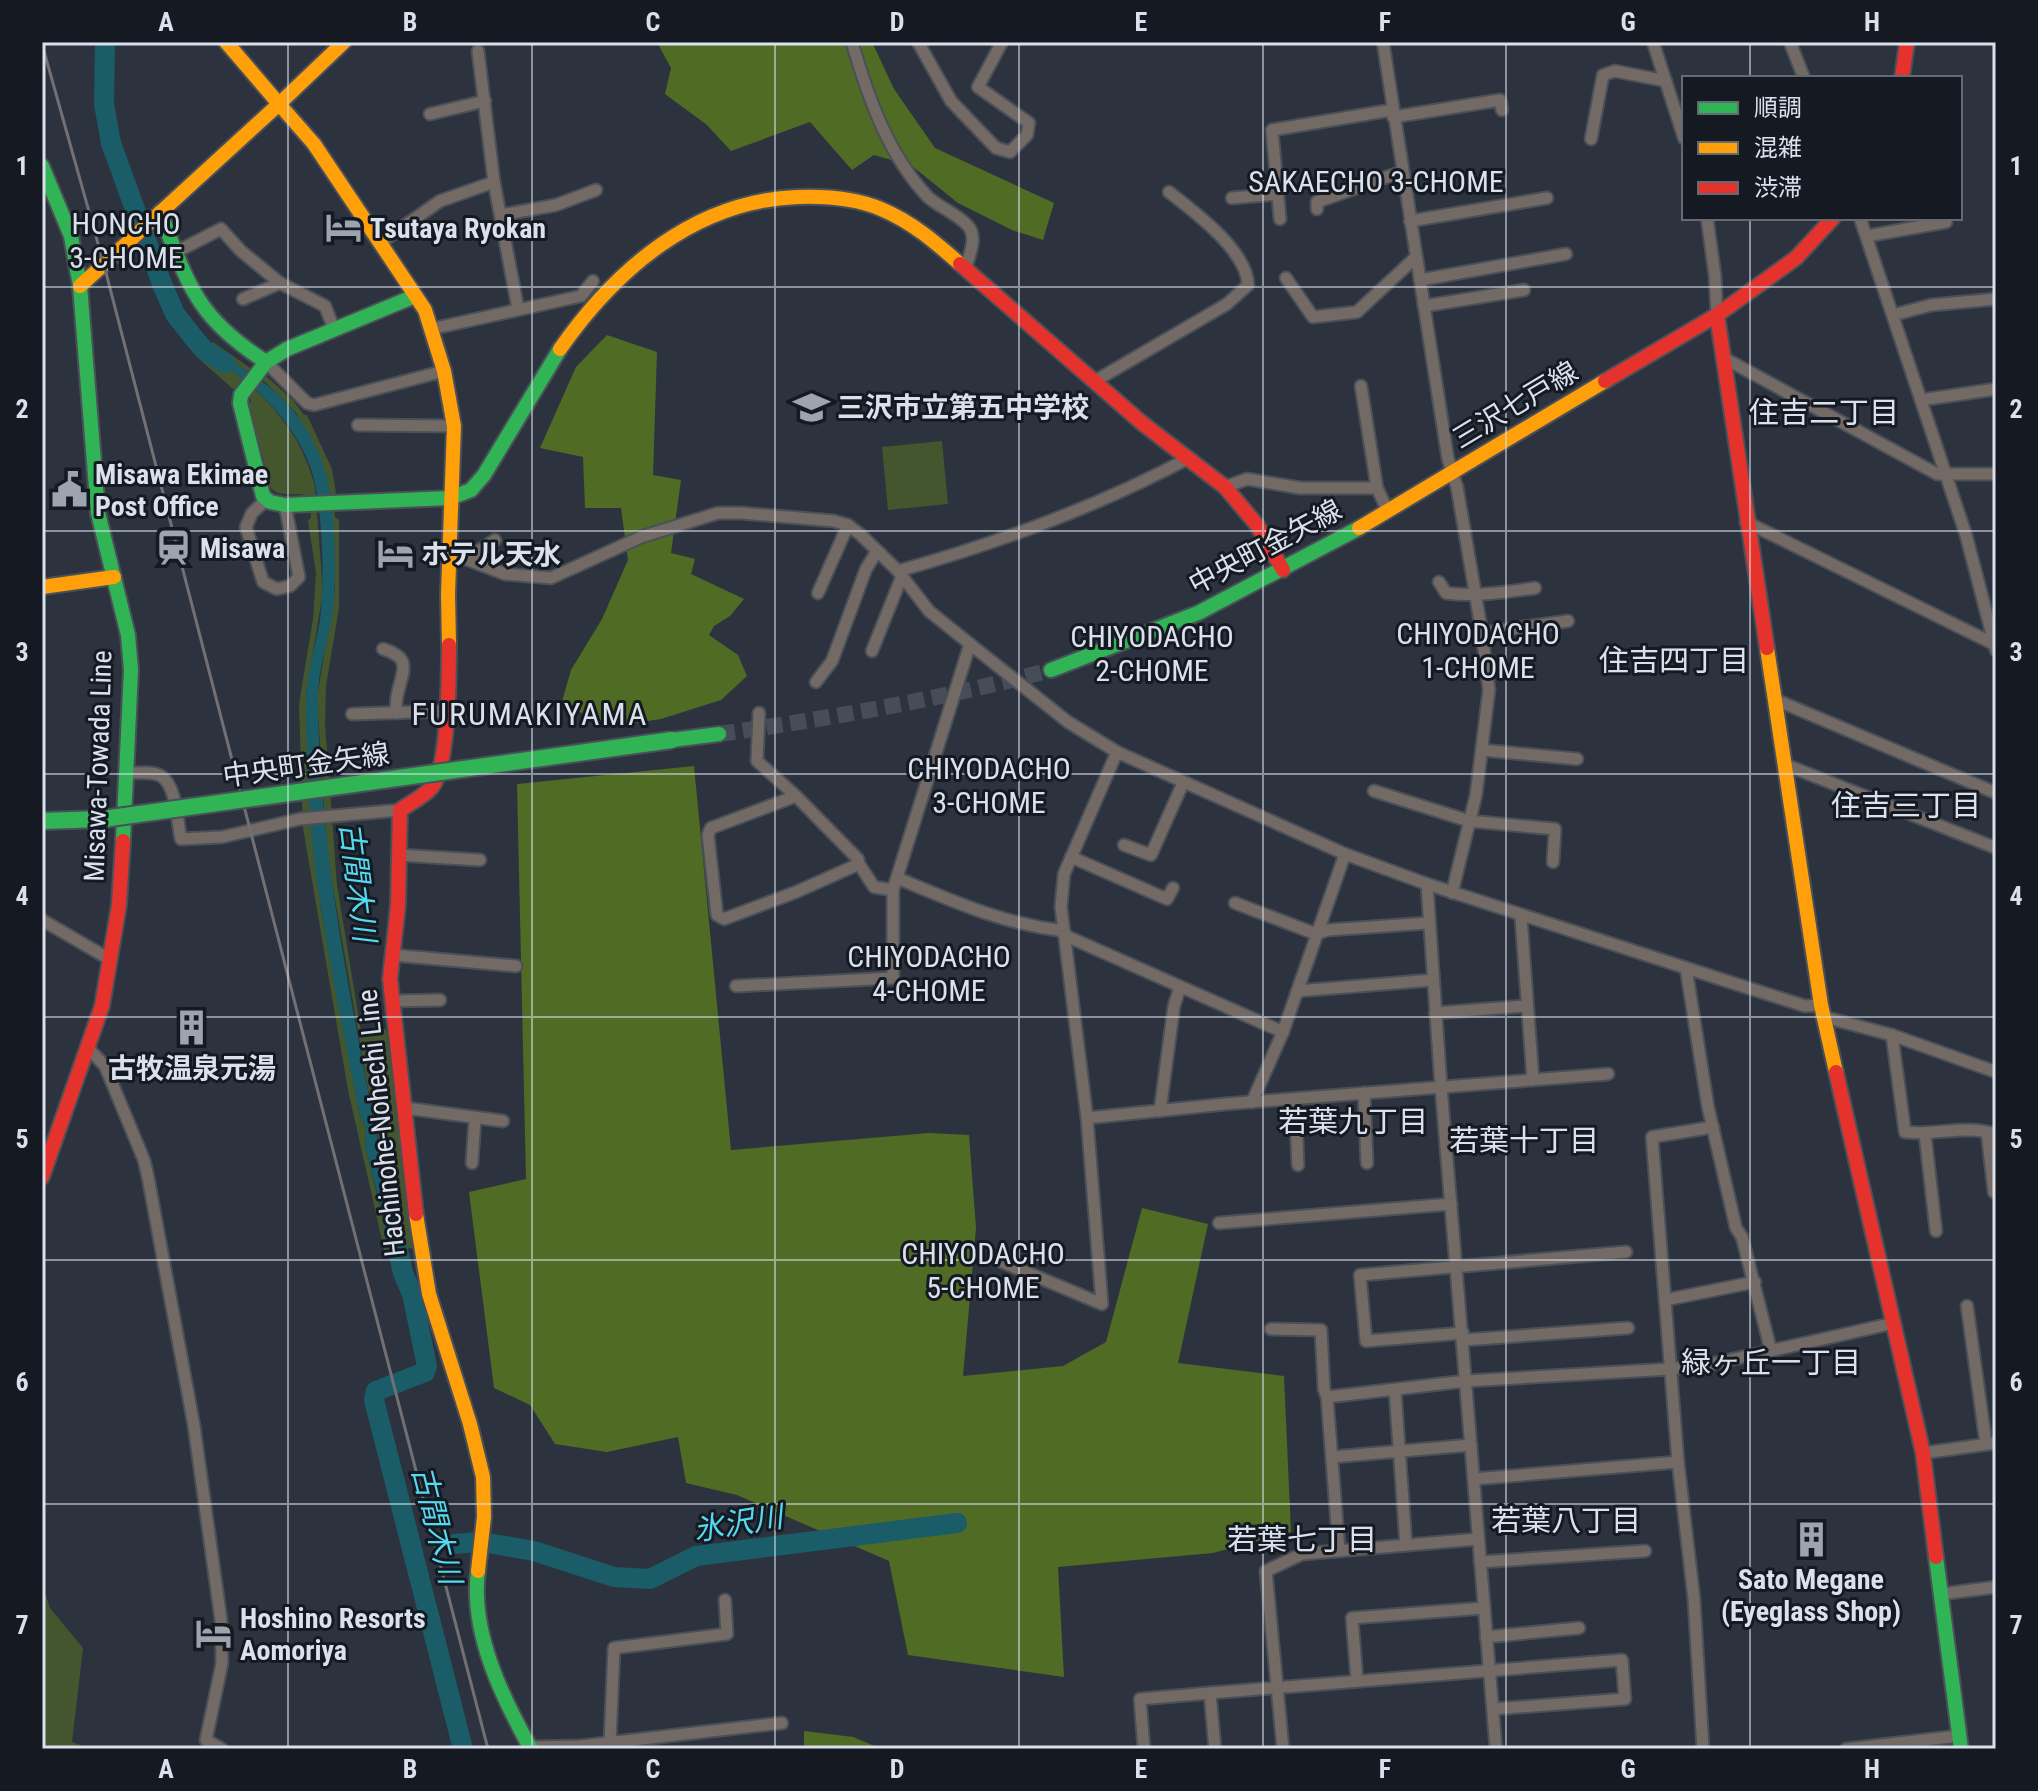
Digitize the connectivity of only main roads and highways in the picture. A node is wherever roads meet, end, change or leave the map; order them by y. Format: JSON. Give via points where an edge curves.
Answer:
{"nodes":[{"id":1,"x":226,"y":42,"type":"edge"},
{"id":2,"x":344,"y":42,"type":"edge"},
{"id":3,"x":1907,"y":42,"type":"edge"},
{"id":4,"x":1902,"y":76,"type":"edge"},
{"id":5,"x":279,"y":104,"type":"junction"},
{"id":6,"x":42,"y":166,"type":"edge"},
{"id":7,"x":157,"y":215,"type":"junction"},
{"id":8,"x":1831,"y":220,"type":"edge"},
{"id":9,"x":80,"y":286,"type":"junction"},
{"id":10,"x":415,"y":296,"type":"junction"},
{"id":11,"x":1717,"y":315,"type":"junction"},
{"id":12,"x":264,"y":365,"type":"junction"},
{"id":13,"x":1451,"y":474,"type":"joint"},
{"id":14,"x":450,"y":498,"type":"junction"},
{"id":15,"x":1283,"y":570,"type":"junction"},
{"id":16,"x":114,"y":577,"type":"junction"},
{"id":17,"x":42,"y":587,"type":"edge"},
{"id":18,"x":1051,"y":670,"type":"tunnel mouth"},
{"id":19,"x":719,"y":734,"type":"tunnel mouth"},
{"id":20,"x":42,"y":821,"type":"edge"},
{"id":21,"x":42,"y":1177,"type":"edge"},
{"id":22,"x":1960,"y":1743,"type":"edge"},
{"id":23,"x":531,"y":1748,"type":"edge"}],
"edges":[{"from":1,"to":5,"type":"main road"},
{"from":2,"to":5,"type":"main road"},
{"from":3,"to":4,"type":"main road"},
{"from":5,"to":7,"type":"main road"},
{"from":5,"to":10,"type":"main road","via":[[314,144]]},
{"from":6,"to":9,"type":"main road","name":"Misawa-Towada Line","via":[[71,236]]},
{"from":7,"to":9,"type":"main road"},
{"from":7,"to":12,"type":"main road","via":[[204,310]]},
{"from":8,"to":11,"type":"main road","name":"三沢七戸線","via":[[1796,258]]},
{"from":9,"to":16,"type":"main road","name":"Misawa-Towada Line","via":[[98,513]]},
{"from":10,"to":12,"type":"main road","via":[[287,349]]},
{"from":10,"to":14,"type":"main road","via":[[425,310],[444,371],[454,426]]},
{"from":11,"to":13,"type":"main road","name":"三沢七戸線"},
{"from":11,"to":22,"type":"main road","via":[[1823,1011],[1923,1453]]},
{"from":12,"to":14,"type":"main road","via":[[241,395],[266,500],[285,505]]},
{"from":13,"to":15,"type":"main road","name":"中央町金矢線"},
{"from":14,"to":15,"type":"main road","via":[[471,490],[484,475],[559,352],[635,265],[691,223],[725,209],[759,200],[824,198],[861,203],[921,230],[1142,423],[1225,487],[1257,525]]},
{"from":14,"to":23,"type":"main road","name":"Hachinohe-Nohechi Line","via":[[458,558],[444,750],[431,788],[400,810],[391,1001],[424,1266],[486,1495],[476,1604],[504,1696]]},
{"from":15,"to":18,"type":"main road","name":"中央町金矢線","via":[[1197,613]]},
{"from":16,"to":17,"type":"main road"},
{"from":16,"to":21,"type":"main road","name":"Misawa-Towada Line","via":[[131,670],[119,905],[102,1006]]},
{"from":19,"to":20,"type":"main road","name":"中央町金矢線","bridge":true,"via":[[103,819]]}]}
